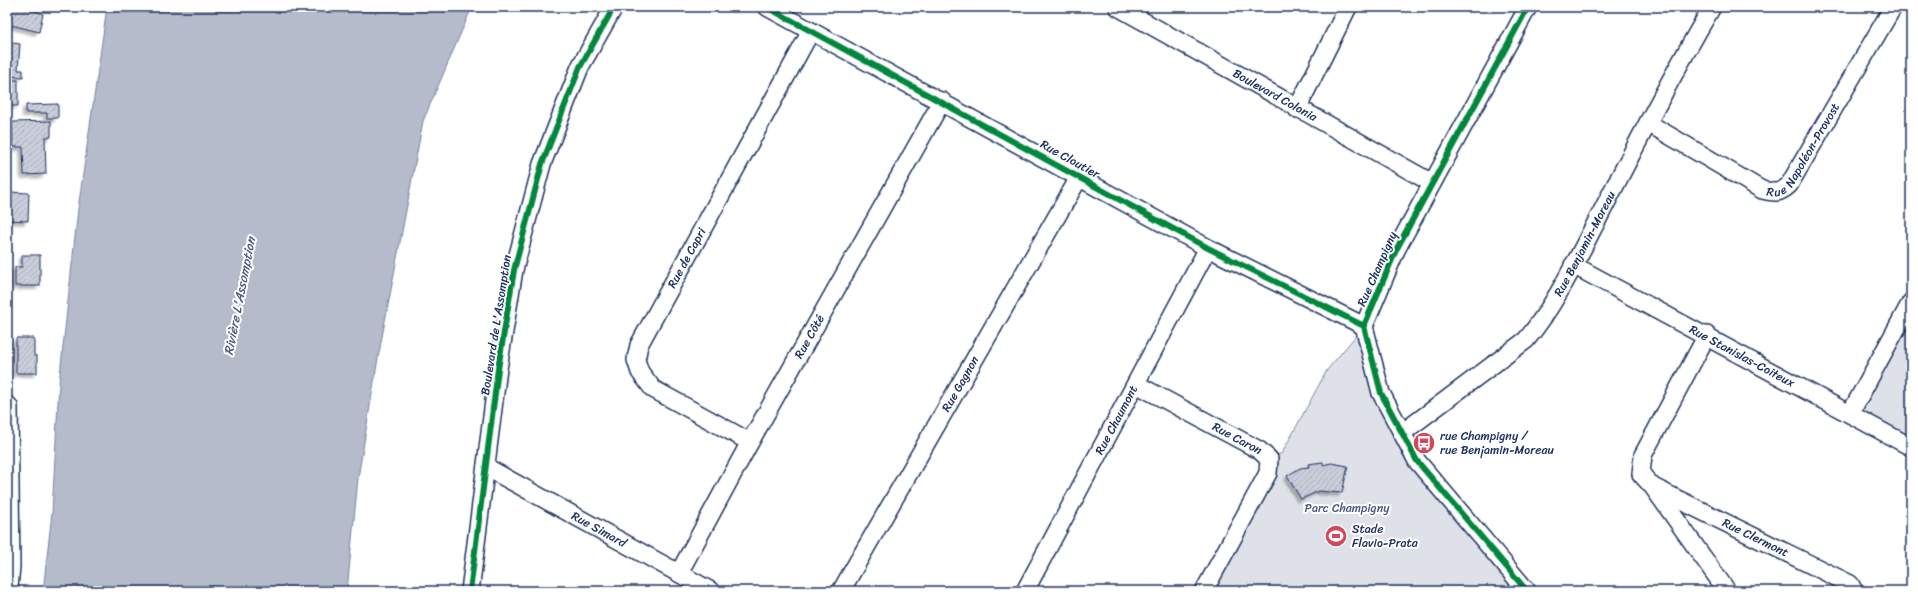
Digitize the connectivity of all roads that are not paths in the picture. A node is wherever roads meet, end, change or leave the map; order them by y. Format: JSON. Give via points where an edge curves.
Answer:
{"nodes":[{"id":1,"x":614,"y":7,"type":"edge"},
{"id":2,"x":767,"y":7,"type":"edge"},
{"id":3,"x":1348,"y":7,"type":"edge"},
{"id":4,"x":1528,"y":7,"type":"edge"},
{"id":5,"x":1712,"y":7,"type":"edge"},
{"id":6,"x":1894,"y":7,"type":"edge"},
{"id":7,"x":1130,"y":10,"type":"edge"},
{"id":8,"x":811,"y":31,"type":"junction"},
{"id":9,"x":942,"y":102,"type":"junction"},
{"id":10,"x":1297,"y":109,"type":"junction"},
{"id":11,"x":1648,"y":123,"type":"junction"},
{"id":12,"x":1080,"y":176,"type":"junction"},
{"id":13,"x":1432,"y":183,"type":"junction"},
{"id":14,"x":1208,"y":248,"type":"junction"},
{"id":15,"x":1574,"y":265,"type":"junction"},
{"id":16,"x":1911,"y":302,"type":"edge"},
{"id":17,"x":1364,"y":326,"type":"junction"},
{"id":18,"x":1707,"y":336,"type":"junction"},
{"id":19,"x":1136,"y":384,"type":"junction"},
{"id":20,"x":7,"y":407,"type":"edge"},
{"id":21,"x":1850,"y":414,"type":"junction"},
{"id":22,"x":1402,"y":433,"type":"junction"},
{"id":23,"x":750,"y":442,"type":"junction"},
{"id":24,"x":1911,"y":447,"type":"edge"},
{"id":25,"x":486,"y":467,"type":"junction"},
{"id":26,"x":1653,"y":487,"type":"junction"},
{"id":27,"x":8,"y":530,"type":"edge"},
{"id":28,"x":679,"y":573,"type":"junction"},
{"id":29,"x":7,"y":588,"type":"edge"},
{"id":30,"x":470,"y":591,"type":"edge"},
{"id":31,"x":711,"y":591,"type":"edge"},
{"id":32,"x":841,"y":591,"type":"edge"},
{"id":33,"x":1025,"y":591,"type":"edge"},
{"id":34,"x":1204,"y":591,"type":"edge"},
{"id":35,"x":1527,"y":591,"type":"edge"},
{"id":36,"x":1727,"y":591,"type":"edge"},
{"id":37,"x":1854,"y":591,"type":"edge"}],
"edges":[{"from":1,"to":25,"type":"street","name":"Boulevard de L'Assomption","via":[[580,67],[542,164],[514,270]]},
{"from":2,"to":8,"type":"street","name":"Rue Cloutier"},
{"from":3,"to":10,"type":"street"},
{"from":4,"to":13,"type":"street","name":"Rue Champigny"},
{"from":5,"to":11,"type":"street","name":"Rue Benjamin-Moreau"},
{"from":6,"to":11,"type":"street","name":"Rue Napoléon-Provost","via":[[1789,185],[1781,192],[1762,190]]},
{"from":7,"to":10,"type":"street","name":"Boulevard Colonia"},
{"from":8,"to":9,"type":"street","name":"Rue Cloutier"},
{"from":8,"to":23,"type":"street","name":"Rue de Capri","via":[[639,345],[636,360],[640,372],[653,388]]},
{"from":9,"to":12,"type":"street","name":"Rue Cloutier"},
{"from":9,"to":23,"type":"street","name":"Rue Côté"},
{"from":10,"to":13,"type":"street","name":"Boulevard Colonia"},
{"from":11,"to":15,"type":"street","name":"Rue Benjamin-Moreau"},
{"from":12,"to":14,"type":"street","name":"Rue Cloutier"},
{"from":12,"to":32,"type":"street","name":"Rue Gagnon"},
{"from":13,"to":17,"type":"street","name":"Rue Champigny","via":[[1396,250]]},
{"from":14,"to":17,"type":"street","name":"Rue Cloutier"},
{"from":14,"to":19,"type":"street","name":"Rue Chaumont"},
{"from":15,"to":18,"type":"street","name":"Rue Stanislas-Coiteux"},
{"from":15,"to":22,"type":"street","name":"Rue Benjamin-Moreau","via":[[1541,322],[1526,340]]},
{"from":16,"to":21,"type":"street"},
{"from":17,"to":22,"type":"street","name":"Rue Champigny","via":[[1381,393]]},
{"from":18,"to":21,"type":"street","name":"Rue Stanislas-Coiteux"},
{"from":18,"to":26,"type":"street","name":"Rue Clermont","via":[[1644,455],[1641,474]]},
{"from":19,"to":33,"type":"street","name":"Rue Chaumont"},
{"from":19,"to":34,"type":"street","name":"Rue Caron","via":[[1259,450],[1269,459],[1268,473]]},
{"from":20,"to":27,"type":"main road"},
{"from":21,"to":24,"type":"street","name":"Rue Stanislas-Coiteux"},
{"from":22,"to":35,"type":"street","name":"Rue Champigny","via":[[1417,461]]},
{"from":23,"to":28,"type":"street","name":"Rue Côté"},
{"from":25,"to":28,"type":"street","name":"Rue Simard"},
{"from":25,"to":30,"type":"street","name":"Boulevard de L'Assomption"},
{"from":26,"to":36,"type":"street","name":"Rue Clermont"},
{"from":26,"to":37,"type":"street","name":"Rue Clermont","via":[[1850,584]]},
{"from":27,"to":29,"type":"main road"},
{"from":28,"to":31,"type":"street","name":"Rue Simard"}]}
